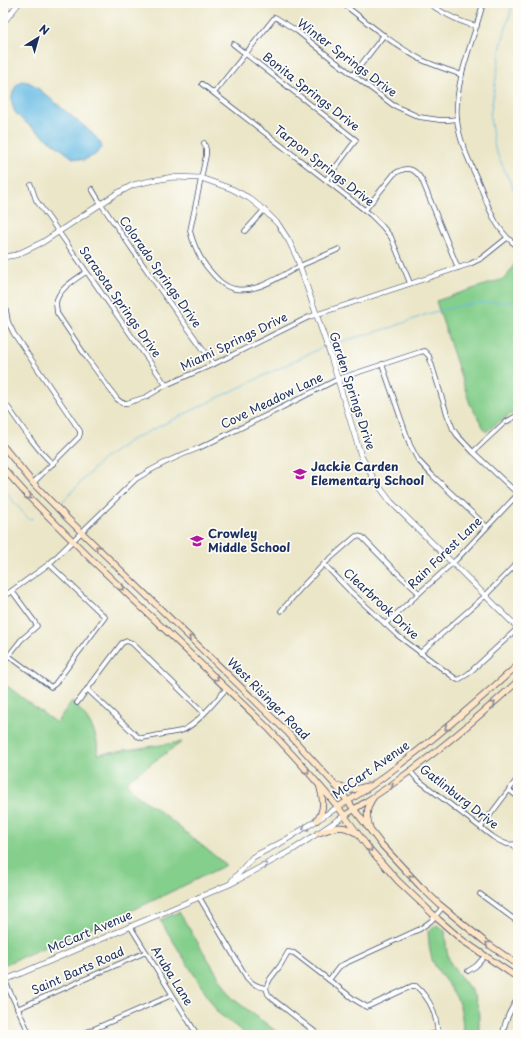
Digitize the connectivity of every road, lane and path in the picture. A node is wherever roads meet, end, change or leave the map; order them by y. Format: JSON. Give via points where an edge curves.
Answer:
{"nodes":[{"id":1,"x":19,"y":3,"type":"edge"},
{"id":2,"x":342,"y":3,"type":"edge"},
{"id":3,"x":428,"y":3,"type":"edge"},
{"id":4,"x":484,"y":3,"type":"edge"},
{"id":5,"x":3,"y":22,"type":"edge"},
{"id":6,"x":477,"y":26,"type":"junction"},
{"id":7,"x":384,"y":35,"type":"junction"},
{"id":8,"x":233,"y":44,"type":"dead end"},
{"id":9,"x":245,"y":54,"type":"junction"},
{"id":10,"x":353,"y":75,"type":"junction"},
{"id":11,"x":462,"y":75,"type":"junction"},
{"id":12,"x":202,"y":84,"type":"dead end"},
{"id":13,"x":214,"y":93,"type":"junction"},
{"id":14,"x":457,"y":119,"type":"junction"},
{"id":15,"x":204,"y":143,"type":"dead end"},
{"id":16,"x":201,"y":178,"type":"junction"},
{"id":17,"x":326,"y":180,"type":"junction"},
{"id":18,"x":31,"y":186,"type":"dead end"},
{"id":19,"x":92,"y":189,"type":"dead end"},
{"id":20,"x":101,"y":204,"type":"junction"},
{"id":21,"x":264,"y":210,"type":"junction"},
{"id":22,"x":366,"y":210,"type":"junction"},
{"id":23,"x":245,"y":230,"type":"dead end"},
{"id":24,"x":58,"y":231,"type":"junction"},
{"id":25,"x":507,"y":238,"type":"junction"},
{"id":26,"x":518,"y":247,"type":"edge"},
{"id":27,"x":339,"y":249,"type":"dead end"},
{"id":28,"x":3,"y":257,"type":"edge"},
{"id":29,"x":300,"y":266,"type":"junction"},
{"id":30,"x":458,"y":268,"type":"junction"},
{"id":31,"x":86,"y":272,"type":"junction"},
{"id":32,"x":410,"y":283,"type":"junction"},
{"id":33,"x":3,"y":292,"type":"edge"},
{"id":34,"x":4,"y":310,"type":"edge"},
{"id":35,"x":316,"y":314,"type":"junction"},
{"id":36,"x":214,"y":364,"type":"junction"},
{"id":37,"x":382,"y":364,"type":"junction"},
{"id":38,"x":338,"y":380,"type":"junction"},
{"id":39,"x":166,"y":385,"type":"junction"},
{"id":40,"x":3,"y":400,"type":"edge"},
{"id":41,"x":518,"y":415,"type":"edge"},
{"id":42,"x":3,"y":446,"type":"edge"},
{"id":43,"x":473,"y":452,"type":"junction"},
{"id":44,"x":53,"y":464,"type":"junction"},
{"id":45,"x":3,"y":468,"type":"edge"},
{"id":46,"x":33,"y":483,"type":"junction"},
{"id":47,"x":518,"y":494,"type":"edge"},
{"id":48,"x":487,"y":527,"type":"junction"},
{"id":49,"x":82,"y":532,"type":"junction"},
{"id":50,"x":72,"y":540,"type":"junction"},
{"id":51,"x":518,"y":562,"type":"edge"},
{"id":52,"x":453,"y":563,"type":"junction"},
{"id":53,"x":49,"y":564,"type":"junction"},
{"id":54,"x":324,"y":564,"type":"junction"},
{"id":55,"x":12,"y":591,"type":"junction"},
{"id":56,"x":419,"y":593,"type":"junction"},
{"id":57,"x":486,"y":596,"type":"junction"},
{"id":58,"x":3,"y":597,"type":"edge"},
{"id":59,"x":281,"y":611,"type":"dead end"},
{"id":60,"x":385,"y":624,"type":"junction"},
{"id":61,"x":518,"y":628,"type":"edge"},
{"id":62,"x":420,"y":654,"type":"junction"},
{"id":63,"x":9,"y":656,"type":"junction"},
{"id":64,"x":3,"y":663,"type":"edge"},
{"id":65,"x":518,"y":665,"type":"edge"},
{"id":66,"x":234,"y":681,"type":"junction"},
{"id":67,"x":518,"y":681,"type":"edge"},
{"id":68,"x":227,"y":688,"type":"junction"},
{"id":69,"x":87,"y":689,"type":"junction"},
{"id":70,"x":77,"y":703,"type":"dead end"},
{"id":71,"x":204,"y":712,"type":"junction"},
{"id":72,"x":410,"y":771,"type":"junction"},
{"id":73,"x":518,"y":778,"type":"edge"},
{"id":74,"x":372,"y":785,"type":"junction"},
{"id":75,"x":320,"y":786,"type":"junction"},
{"id":76,"x":336,"y":786,"type":"junction"},
{"id":77,"x":509,"y":790,"type":"junction"},
{"id":78,"x":374,"y":796,"type":"junction"},
{"id":79,"x":518,"y":797,"type":"edge"},
{"id":80,"x":348,"y":802,"type":"junction"},
{"id":81,"x":338,"y":807,"type":"junction"},
{"id":82,"x":354,"y":810,"type":"junction"},
{"id":83,"x":344,"y":816,"type":"junction"},
{"id":84,"x":317,"y":820,"type":"junction"},
{"id":85,"x":481,"y":827,"type":"junction"},
{"id":86,"x":318,"y":833,"type":"junction"},
{"id":87,"x":372,"y":833,"type":"junction"},
{"id":88,"x":358,"y":834,"type":"junction"},
{"id":89,"x":516,"y":844,"type":"edge"},
{"id":90,"x":518,"y":852,"type":"edge"},
{"id":91,"x":230,"y":884,"type":"junction"},
{"id":92,"x":480,"y":894,"type":"dead end"},
{"id":93,"x":199,"y":897,"type":"junction"},
{"id":94,"x":443,"y":908,"type":"junction"},
{"id":95,"x":435,"y":917,"type":"junction"},
{"id":96,"x":518,"y":922,"type":"edge"},
{"id":97,"x":130,"y":926,"type":"junction"},
{"id":98,"x":146,"y":952,"type":"junction"},
{"id":99,"x":485,"y":956,"type":"junction"},
{"id":100,"x":518,"y":965,"type":"edge"},
{"id":101,"x":468,"y":971,"type":"dead end"},
{"id":102,"x":518,"y":978,"type":"edge"},
{"id":103,"x":329,"y":980,"type":"junction"},
{"id":104,"x":4,"y":981,"type":"edge"},
{"id":105,"x":266,"y":988,"type":"junction"},
{"id":106,"x":172,"y":995,"type":"junction"},
{"id":107,"x":518,"y":998,"type":"edge"},
{"id":108,"x":18,"y":1009,"type":"junction"},
{"id":109,"x":196,"y":1034,"type":"edge"},
{"id":110,"x":438,"y":1034,"type":"edge"},
{"id":111,"x":30,"y":1035,"type":"edge"},
{"id":112,"x":80,"y":1035,"type":"edge"},
{"id":113,"x":319,"y":1035,"type":"edge"},
{"id":114,"x":428,"y":1035,"type":"edge"},
{"id":115,"x":503,"y":1035,"type":"edge"}],
"edges":[{"from":1,"to":5,"type":"street"},
{"from":2,"to":7,"type":"street"},
{"from":3,"to":6,"type":"street","via":[[457,19]]},
{"from":4,"to":6,"type":"street"},
{"from":6,"to":11,"type":"street"},
{"from":7,"to":10,"type":"street"},
{"from":7,"to":11,"type":"street","via":[[423,60]]},
{"from":8,"to":9,"type":"street","name":"Bonita Springs Drive"},
{"from":9,"to":10,"type":"street","name":"Winter Springs Drive","via":[[275,17]]},
{"from":9,"to":13,"type":"street","name":"Winter Springs Drive"},
{"from":9,"to":17,"type":"street","name":"Bonita Springs Drive","via":[[356,140]]},
{"from":10,"to":14,"type":"street","name":"Winter Springs Drive","via":[[406,112],[440,120]]},
{"from":11,"to":14,"type":"street","via":[[458,92]]},
{"from":12,"to":13,"type":"street","name":"Tarpon Springs Drive"},
{"from":13,"to":17,"type":"street","name":"Tarpon Springs Drive"},
{"from":14,"to":25,"type":"street","via":[[462,143],[487,205]]},
{"from":15,"to":16,"type":"street","via":[[206,155]]},
{"from":16,"to":20,"type":"street","name":"Garden Springs Drive","via":[[173,177],[133,185]]},
{"from":16,"to":21,"type":"street","name":"Garden Springs Drive","via":[[232,188]]},
{"from":16,"to":29,"type":"street","via":[[190,231],[199,255],[221,283],[234,289],[246,290],[259,287]]},
{"from":17,"to":22,"type":"street","name":"Tarpon Springs Drive"},
{"from":18,"to":24,"type":"street","name":"Sarasota Springs Drive","via":[[36,200]]},
{"from":19,"to":20,"type":"street","name":"Colorado Springs Drive"},
{"from":20,"to":24,"type":"street","name":"Garden Springs Drive"},
{"from":20,"to":36,"type":"street","name":"Colorado Springs Drive"},
{"from":21,"to":23,"type":"street"},
{"from":21,"to":29,"type":"street","name":"Garden Springs Drive","via":[[278,224],[289,241]]},
{"from":22,"to":30,"type":"street","via":[[394,174],[400,170],[411,169],[422,180]]},
{"from":22,"to":32,"type":"street","name":"Tarpon Springs Drive","via":[[391,237]]},
{"from":24,"to":28,"type":"street","name":"Garden Springs Drive","via":[[34,247],[16,255]]},
{"from":24,"to":31,"type":"street","name":"Sarasota Springs Drive"},
{"from":25,"to":26,"type":"street"},
{"from":25,"to":30,"type":"street","name":"Miami Springs Drive","via":[[482,258]]},
{"from":27,"to":29,"type":"street"},
{"from":29,"to":35,"type":"street","name":"Garden Springs Drive"},
{"from":30,"to":32,"type":"street","name":"Miami Springs Drive"},
{"from":31,"to":39,"type":"street","name":"Sarasota Springs Drive"},
{"from":31,"to":39,"type":"street","name":"Miami Springs Drive","via":[[64,289],[56,304],[57,313],[87,358],[122,403],[146,397]]},
{"from":32,"to":35,"type":"street","name":"Miami Springs Drive"},
{"from":33,"to":34,"type":"street"},
{"from":34,"to":44,"type":"street","via":[[14,334],[80,431],[79,437]]},
{"from":35,"to":36,"type":"street","name":"Miami Springs Drive"},
{"from":35,"to":38,"type":"street","name":"Garden Springs Drive"},
{"from":36,"to":39,"type":"street","name":"Miami Springs Drive"},
{"from":37,"to":38,"type":"street","name":"Cove Meadow Lane"},
{"from":37,"to":43,"type":"street","name":"Cove Meadow Lane","via":[[426,352],[453,429]]},
{"from":37,"to":48,"type":"street","via":[[410,445],[418,460]]},
{"from":38,"to":49,"type":"street","name":"Cove Meadow Lane","via":[[144,474]]},
{"from":38,"to":52,"type":"street","name":"Garden Springs Drive","via":[[361,456],[375,481],[391,502]]},
{"from":40,"to":44,"type":"street","via":[[41,453]]},
{"from":41,"to":43,"type":"street","via":[[504,423]]},
{"from":42,"to":46,"type":"main road","name":"West Risinger Road"},
{"from":43,"to":47,"type":"street","name":"Cove Meadow Lane"},
{"from":44,"to":46,"type":"street"},
{"from":45,"to":50,"type":"main road","name":"West Risinger Road","one_way":true,"via":[[28,497]]},
{"from":46,"to":49,"type":"main road","name":"West Risinger Road"},
{"from":47,"to":48,"type":"street","name":"Rain Forest Lane"},
{"from":48,"to":52,"type":"street","name":"Rain Forest Lane"},
{"from":49,"to":50,"type":"street","name":"Cove Meadow Lane"},
{"from":66,"to":49,"type":"main road","name":"West Risinger Road","one_way":true},
{"from":50,"to":53,"type":"street","name":"Cove Meadow Lane"},
{"from":50,"to":68,"type":"main road","name":"West Risinger Road","one_way":true},
{"from":51,"to":57,"type":"street"},
{"from":52,"to":56,"type":"street","name":"Rain Forest Lane"},
{"from":52,"to":57,"type":"street","name":"Garden Springs Drive"},
{"from":53,"to":55,"type":"street","name":"Cove Meadow Lane"},
{"from":53,"to":63,"type":"street","via":[[105,617],[51,687]]},
{"from":54,"to":56,"type":"street","via":[[354,537],[359,536]]},
{"from":54,"to":59,"type":"street"},
{"from":54,"to":60,"type":"street","name":"Clearbrook Drive"},
{"from":55,"to":58,"type":"street","name":"Cove Meadow Lane"},
{"from":55,"to":63,"type":"street","via":[[37,626],[21,640]]},
{"from":56,"to":60,"type":"street","name":"Rain Forest Lane"},
{"from":57,"to":61,"type":"street","name":"Garden Springs Drive"},
{"from":57,"to":62,"type":"street"},
{"from":60,"to":62,"type":"street","name":"Clearbrook Drive"},
{"from":61,"to":62,"type":"street","name":"Clearbrook Drive","via":[[468,674],[458,680]]},
{"from":63,"to":64,"type":"street"},
{"from":65,"to":74,"type":"main road","name":"McCart Avenue","one_way":true,"via":[[442,732]]},
{"from":66,"to":68,"type":"main road"},
{"from":66,"to":76,"type":"main road","name":"West Risinger Road","via":[[287,732]]},
{"from":72,"to":67,"type":"main road","name":"McCart Avenue","one_way":true},
{"from":68,"to":71,"type":"street"},
{"from":68,"to":75,"type":"main road","name":"West Risinger Road","one_way":true,"via":[[268,728]]},
{"from":69,"to":70,"type":"street"},
{"from":69,"to":71,"type":"street","via":[[142,738],[184,730]]},
{"from":69,"to":71,"type":"street","via":[[122,643],[127,641]]},
{"from":78,"to":72,"type":"main road","name":"McCart Avenue","one_way":true},
{"from":72,"to":85,"type":"street","name":"Gatlinburg Drive"},
{"from":73,"to":77,"type":"street"},
{"from":74,"to":76,"type":"main road","via":[[352,790]]},
{"from":74,"to":80,"type":"main road","name":"McCart Avenue"},
{"from":75,"to":81,"type":"main road","name":"West Risinger Road"},
{"from":75,"to":84,"type":"main road","via":[[323,808]]},
{"from":76,"to":80,"type":"main road","name":"West Risinger Road"},
{"from":77,"to":79,"type":"street"},
{"from":77,"to":85,"type":"street"},
{"from":78,"to":82,"type":"main road","name":"McCart Avenue"},
{"from":78,"to":87,"type":"main road","via":[[368,804],[367,814]]},
{"from":80,"to":81,"type":"main road","name":"McCart Avenue"},
{"from":80,"to":82,"type":"main road","name":"West Risinger Road"},
{"from":81,"to":83,"type":"main road","name":"West Risinger Road"},
{"from":81,"to":84,"type":"street","name":"McCart Avenue"},
{"from":82,"to":83,"type":"main road","name":"McCart Avenue"},
{"from":82,"to":87,"type":"main road","name":"West Risinger Road"},
{"from":83,"to":86,"type":"street","name":"McCart Avenue"},
{"from":83,"to":88,"type":"main road","name":"West Risinger Road"},
{"from":84,"to":91,"type":"street","name":"McCart Avenue","one_way":true,"via":[[253,857]]},
{"from":85,"to":89,"type":"street","name":"Gatlinburg Drive","via":[[505,844]]},
{"from":86,"to":88,"type":"main road","via":[[340,827]]},
{"from":91,"to":86,"type":"street","name":"McCart Avenue","one_way":true},
{"from":94,"to":87,"type":"main road","name":"West Risinger Road","one_way":true},
{"from":88,"to":95,"type":"main road","name":"West Risinger Road","one_way":true,"via":[[398,881]]},
{"from":89,"to":90,"type":"street"},
{"from":91,"to":93,"type":"street","name":"McCart Avenue"},
{"from":92,"to":96,"type":"street"},
{"from":93,"to":97,"type":"street","name":"McCart Avenue"},
{"from":93,"to":105,"type":"street","via":[[247,978],[253,984]]},
{"from":94,"to":95,"type":"street"},
{"from":100,"to":94,"type":"main road","name":"West Risinger Road","one_way":true,"via":[[484,942]]},
{"from":95,"to":99,"type":"main road","name":"West Risinger Road"},
{"from":95,"to":103,"type":"street","via":[[420,929],[344,964]]},
{"from":97,"to":98,"type":"street","name":"Aruba Lane"},
{"from":97,"to":104,"type":"street","name":"McCart Avenue"},
{"from":98,"to":106,"type":"street","name":"Aruba Lane"},
{"from":98,"to":108,"type":"street","name":"Saint Barts Road"},
{"from":99,"to":101,"type":"street"},
{"from":99,"to":102,"type":"main road","name":"West Risinger Road"},
{"from":103,"to":105,"type":"street","via":[[294,953],[288,952]]},
{"from":103,"to":110,"type":"street","via":[[367,1007],[416,986],[432,1006]]},
{"from":104,"to":108,"type":"street"},
{"from":105,"to":113,"type":"street","via":[[270,997]]},
{"from":106,"to":109,"type":"street","name":"Aruba Lane"},
{"from":106,"to":112,"type":"street"},
{"from":107,"to":115,"type":"street","via":[[506,1020]]},
{"from":108,"to":111,"type":"street"},
{"from":110,"to":114,"type":"street"}]}
